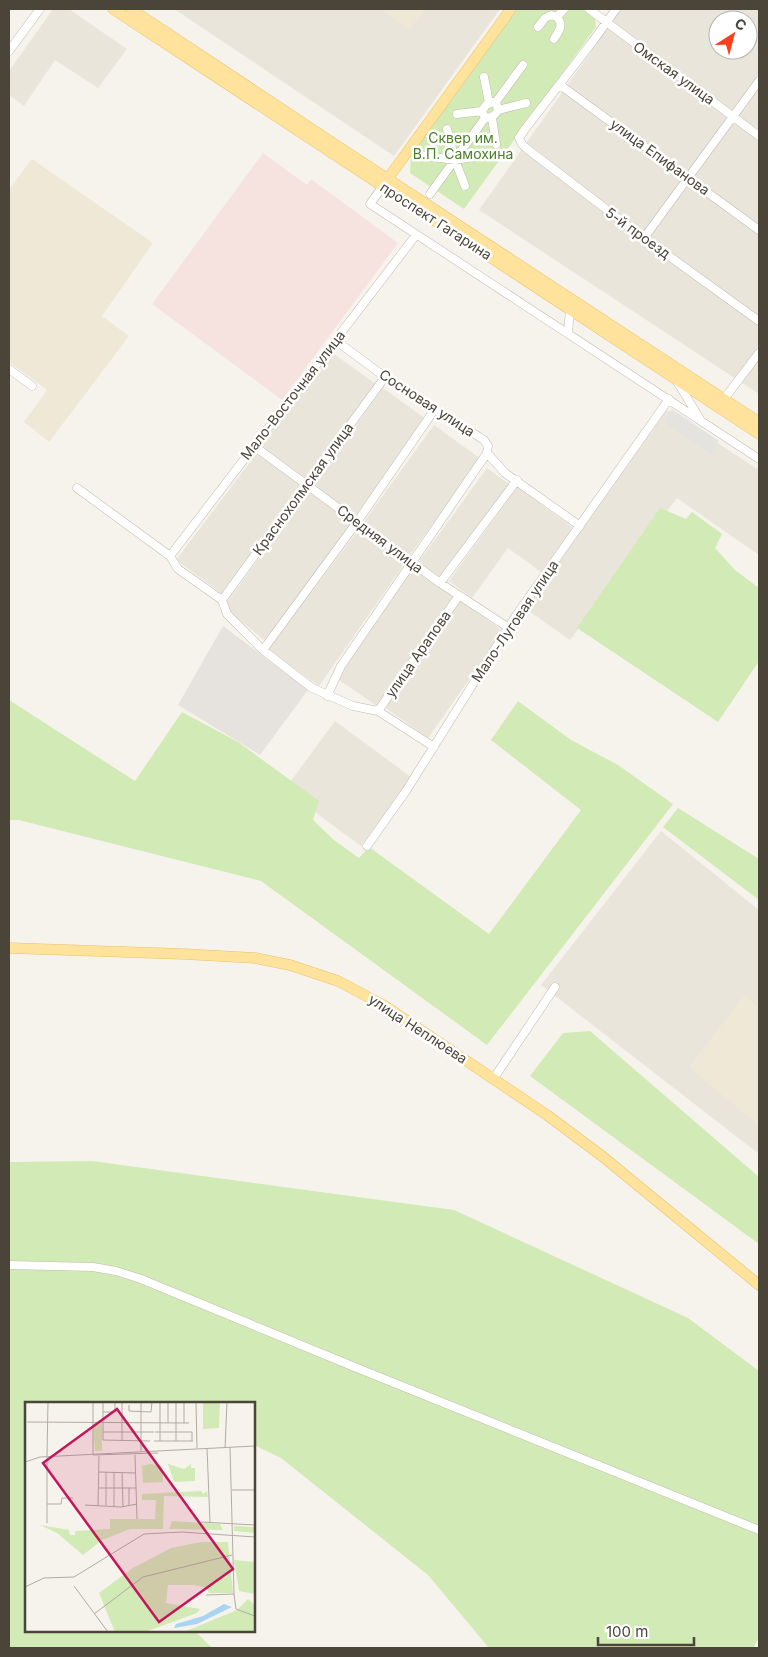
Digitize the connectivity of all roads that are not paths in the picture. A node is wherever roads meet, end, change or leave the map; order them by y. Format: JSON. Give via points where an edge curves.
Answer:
{"nodes":[{"id":1,"x":40,"y":9,"type":"edge"},
{"id":2,"x":113,"y":9,"type":"edge"},
{"id":3,"x":131,"y":9,"type":"edge"},
{"id":4,"x":511,"y":9,"type":"edge"},
{"id":5,"x":564,"y":9,"type":"edge"},
{"id":6,"x":589,"y":9,"type":"edge"},
{"id":7,"x":616,"y":9,"type":"edge"},
{"id":8,"x":558,"y":17,"type":"junction"},
{"id":9,"x":606,"y":23,"type":"junction"},
{"id":10,"x":538,"y":28,"type":"dead end"},
{"id":11,"x":554,"y":39,"type":"dead end"},
{"id":12,"x":9,"y":51,"type":"edge"},
{"id":13,"x":523,"y":65,"type":"dead end"},
{"id":14,"x":484,"y":77,"type":"dead end"},
{"id":15,"x":759,"y":81,"type":"edge"},
{"id":16,"x":560,"y":85,"type":"junction"},
{"id":17,"x":526,"y":103,"type":"dead end"},
{"id":18,"x":494,"y":105,"type":"junction"},
{"id":19,"x":457,"y":114,"type":"dead end"},
{"id":20,"x":486,"y":115,"type":"junction"},
{"id":21,"x":733,"y":116,"type":"junction"},
{"id":22,"x":447,"y":129,"type":"dead end"},
{"id":23,"x":759,"y":136,"type":"edge"},
{"id":24,"x":496,"y":144,"type":"dead end"},
{"id":25,"x":489,"y":154,"type":"dead end"},
{"id":26,"x":425,"y":156,"type":"dead end"},
{"id":27,"x":455,"y":160,"type":"junction"},
{"id":28,"x":688,"y":177,"type":"junction"},
{"id":29,"x":385,"y":182,"type":"junction"},
{"id":30,"x":465,"y":186,"type":"dead end"},
{"id":31,"x":430,"y":194,"type":"dead end"},
{"id":32,"x":759,"y":230,"type":"edge"},
{"id":33,"x":416,"y":235,"type":"junction"},
{"id":34,"x":644,"y":238,"type":"junction"},
{"id":35,"x":570,"y":310,"type":"junction"},
{"id":36,"x":759,"y":320,"type":"edge"},
{"id":37,"x":568,"y":333,"type":"junction"},
{"id":38,"x":335,"y":340,"type":"junction"},
{"id":39,"x":759,"y":352,"type":"edge"},
{"id":40,"x":9,"y":369,"type":"edge"},
{"id":41,"x":385,"y":377,"type":"junction"},
{"id":42,"x":675,"y":378,"type":"junction"},
{"id":43,"x":32,"y":386,"type":"dead end"},
{"id":44,"x":669,"y":399,"type":"junction"},
{"id":45,"x":724,"y":399,"type":"junction"},
{"id":46,"x":435,"y":409,"type":"junction"},
{"id":47,"x":701,"y":421,"type":"junction"},
{"id":48,"x":759,"y":422,"type":"edge"},
{"id":49,"x":759,"y":434,"type":"edge"},
{"id":50,"x":254,"y":446,"type":"junction"},
{"id":51,"x":487,"y":454,"type":"junction"},
{"id":52,"x":759,"y":459,"type":"edge"},
{"id":53,"x":517,"y":480,"type":"junction"},
{"id":54,"x":306,"y":484,"type":"junction"},
{"id":55,"x":77,"y":488,"type":"dead end"},
{"id":56,"x":357,"y":522,"type":"junction"},
{"id":57,"x":580,"y":526,"type":"junction"},
{"id":58,"x":170,"y":556,"type":"junction"},
{"id":59,"x":412,"y":563,"type":"junction"},
{"id":60,"x":440,"y":583,"type":"junction"},
{"id":61,"x":458,"y":596,"type":"junction"},
{"id":62,"x":222,"y":600,"type":"junction"},
{"id":63,"x":508,"y":628,"type":"junction"},
{"id":64,"x":263,"y":650,"type":"junction"},
{"id":65,"x":327,"y":696,"type":"junction"},
{"id":66,"x":378,"y":710,"type":"junction"},
{"id":67,"x":434,"y":747,"type":"junction"},
{"id":68,"x":367,"y":846,"type":"dead end"},
{"id":69,"x":9,"y":948,"type":"edge"},
{"id":70,"x":555,"y":987,"type":"dead end"},
{"id":71,"x":494,"y":1078,"type":"junction"},
{"id":72,"x":9,"y":1265,"type":"edge"},
{"id":73,"x":759,"y":1285,"type":"edge"},
{"id":74,"x":759,"y":1530,"type":"edge"}],
"edges":[{"from":1,"to":12,"type":"street"},
{"from":2,"to":29,"type":"main road","name":"проспект Гагарина"},
{"from":3,"to":29,"type":"main road","name":"проспект Гагарина"},
{"from":4,"to":29,"type":"main road"},
{"from":5,"to":8,"type":"street"},
{"from":6,"to":9,"type":"street","name":"Омская улица"},
{"from":7,"to":9,"type":"street"},
{"from":8,"to":10,"type":"street","via":[[551,15],[545,18]]},
{"from":8,"to":11,"type":"street","via":[[561,26]]},
{"from":9,"to":16,"type":"street"},
{"from":9,"to":21,"type":"street","name":"Омская улица"},
{"from":13,"to":18,"type":"street"},
{"from":14,"to":18,"type":"street"},
{"from":15,"to":21,"type":"street"},
{"from":16,"to":28,"type":"street","name":"улица Епифанова"},
{"from":16,"to":34,"type":"street","name":"5-й проезд","via":[[525,129],[520,141]]},
{"from":17,"to":18,"type":"street"},
{"from":18,"to":20,"type":"street"},
{"from":18,"to":20,"type":"street","via":[[496,115]]},
{"from":19,"to":20,"type":"street"},
{"from":20,"to":24,"type":"street"},
{"from":20,"to":27,"type":"street"},
{"from":21,"to":23,"type":"street","name":"Омская улица"},
{"from":21,"to":28,"type":"street"},
{"from":22,"to":27,"type":"street"},
{"from":25,"to":27,"type":"street"},
{"from":26,"to":27,"type":"street"},
{"from":27,"to":30,"type":"street"},
{"from":27,"to":31,"type":"street"},
{"from":28,"to":32,"type":"street","name":"улица Епифанова"},
{"from":28,"to":34,"type":"street"},
{"from":29,"to":33,"type":"street","via":[[370,204]]},
{"from":29,"to":35,"type":"main road","name":"проспект Гагарина"},
{"from":29,"to":45,"type":"main road","name":"проспект Гагарина"},
{"from":33,"to":37,"type":"street"},
{"from":33,"to":38,"type":"street","name":"Мало-Восточная улица"},
{"from":34,"to":36,"type":"street","name":"5-й проезд"},
{"from":35,"to":37,"type":"street"},
{"from":35,"to":42,"type":"main road","name":"проспект Гагарина"},
{"from":37,"to":44,"type":"street"},
{"from":38,"to":41,"type":"street","name":"Сосновая улица"},
{"from":38,"to":50,"type":"street","name":"Мало-Восточная улица"},
{"from":39,"to":45,"type":"street"},
{"from":40,"to":43,"type":"street"},
{"from":41,"to":46,"type":"street","name":"Сосновая улица"},
{"from":41,"to":54,"type":"street","name":"Краснохолмская улица"},
{"from":42,"to":47,"type":"street"},
{"from":42,"to":49,"type":"main road","name":"проспект Гагарина"},
{"from":44,"to":47,"type":"street"},
{"from":44,"to":57,"type":"street","name":"Мало-Луговая улица"},
{"from":45,"to":48,"type":"main road","name":"проспект Гагарина"},
{"from":46,"to":51,"type":"street","name":"Сосновая улица","via":[[484,440],[488,446]]},
{"from":46,"to":56,"type":"street"},
{"from":47,"to":52,"type":"street"},
{"from":50,"to":54,"type":"street","name":"Средняя улица"},
{"from":50,"to":58,"type":"street","name":"Мало-Восточная улица"},
{"from":51,"to":53,"type":"street","name":"Сосновая улица"},
{"from":51,"to":59,"type":"street"},
{"from":53,"to":57,"type":"street","name":"Сосновая улица"},
{"from":53,"to":60,"type":"street"},
{"from":54,"to":56,"type":"street","name":"Средняя улица"},
{"from":54,"to":62,"type":"street","name":"Краснохолмская улица"},
{"from":55,"to":58,"type":"street"},
{"from":56,"to":59,"type":"street","name":"Средняя улица"},
{"from":56,"to":64,"type":"street"},
{"from":57,"to":63,"type":"street","name":"Мало-Луговая улица"},
{"from":58,"to":62,"type":"street","via":[[178,569]]},
{"from":59,"to":60,"type":"street","name":"Средняя улица"},
{"from":59,"to":65,"type":"street","via":[[341,666]]},
{"from":60,"to":61,"type":"street","name":"Средняя улица"},
{"from":61,"to":63,"type":"street","name":"Средняя улица"},
{"from":61,"to":66,"type":"street","name":"улица Арапова"},
{"from":62,"to":64,"type":"street","via":[[227,614]]},
{"from":63,"to":67,"type":"street","name":"Мало-Луговая улица"},
{"from":64,"to":65,"type":"street"},
{"from":65,"to":66,"type":"street"},
{"from":66,"to":67,"type":"street"},
{"from":67,"to":68,"type":"street","name":"Мало-Луговая улица"},
{"from":69,"to":71,"type":"main road","name":"улица Неплюева","via":[[234,956],[290,965],[338,981],[369,996]]},
{"from":70,"to":71,"type":"street"},
{"from":71,"to":73,"type":"main road","name":"улица Неплюева","via":[[602,1156]]},
{"from":72,"to":74,"type":"street","via":[[93,1267],[141,1279]]}]}
